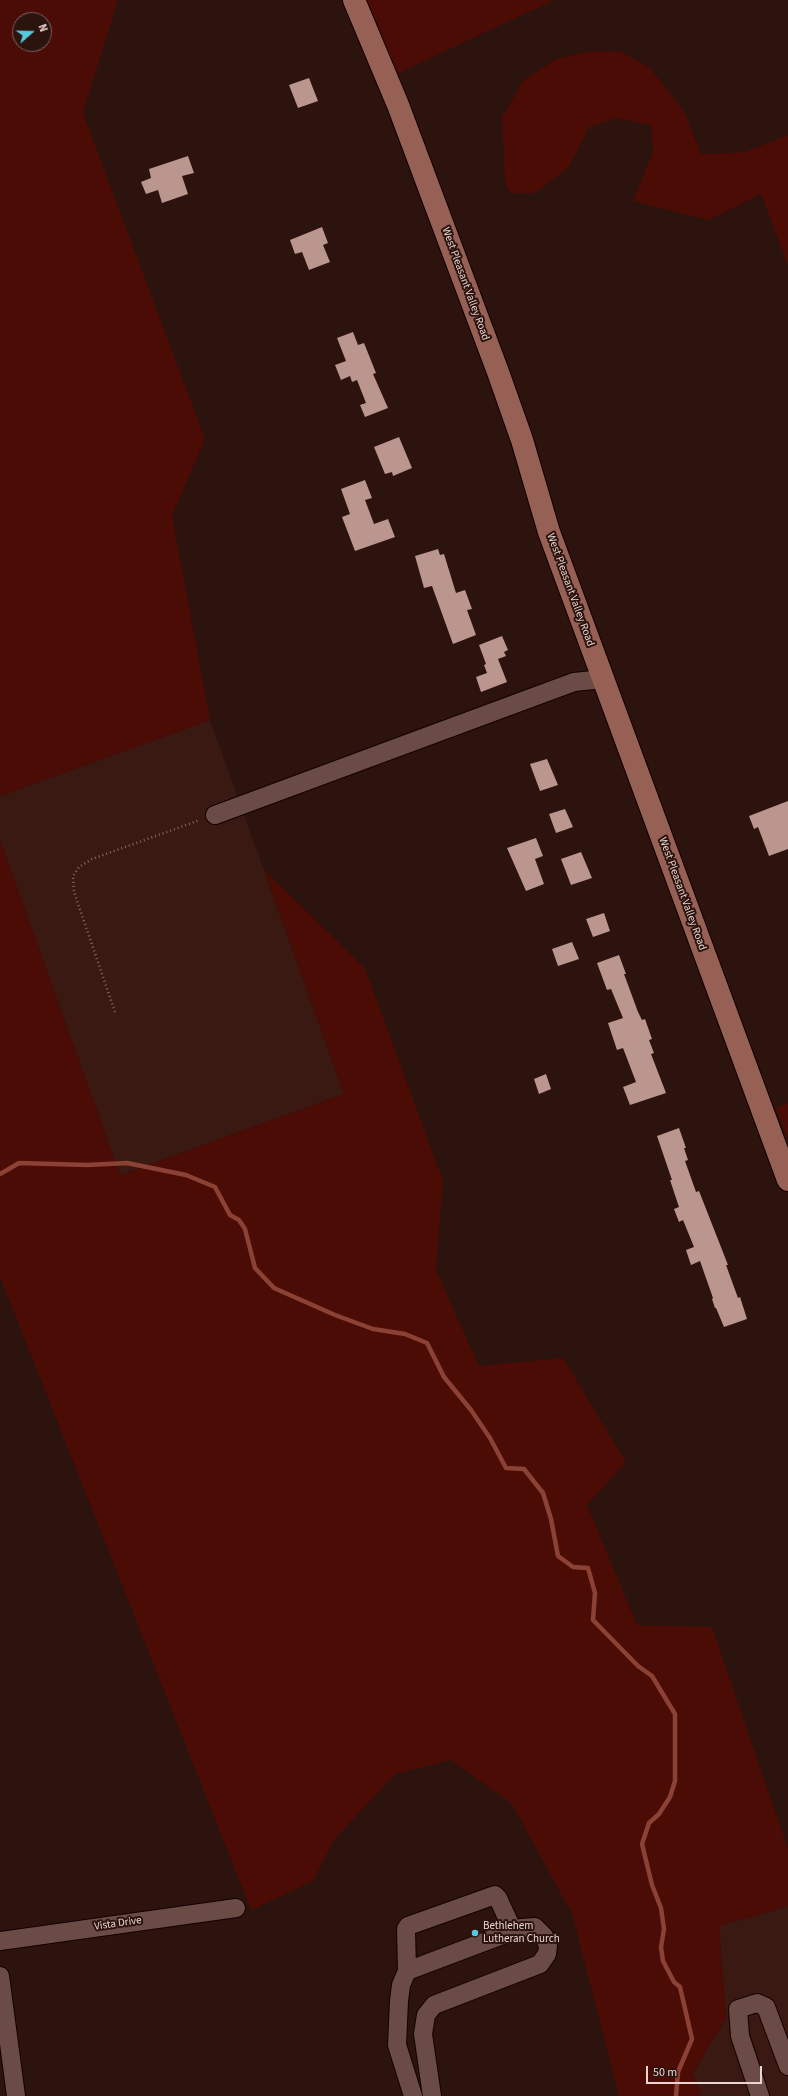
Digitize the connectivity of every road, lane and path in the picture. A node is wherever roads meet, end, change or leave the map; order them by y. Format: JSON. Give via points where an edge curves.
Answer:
{"nodes":[{"id":1,"x":354,"y":0,"type":"edge"},
{"id":2,"x":603,"y":679,"type":"junction"},
{"id":3,"x":215,"y":815,"type":"joint"},
{"id":4,"x":115,"y":1012,"type":"dead end"},
{"id":5,"x":788,"y":1180,"type":"edge"},
{"id":6,"x":236,"y":1908,"type":"dead end"},
{"id":7,"x":513,"y":1931,"type":"junction"},
{"id":8,"x":0,"y":1941,"type":"edge"},
{"id":9,"x":407,"y":1971,"type":"junction"},
{"id":10,"x":0,"y":1976,"type":"edge"},
{"id":11,"x":399,"y":2001,"type":"junction"},
{"id":12,"x":426,"y":2015,"type":"junction"},
{"id":13,"x":788,"y":2066,"type":"edge"},
{"id":14,"x":16,"y":2096,"type":"edge"},
{"id":15,"x":413,"y":2096,"type":"edge"},
{"id":16,"x":432,"y":2096,"type":"edge"},
{"id":17,"x":760,"y":2096,"type":"edge"}],
"edges":[{"from":1,"to":2,"type":"main road","name":"West Pleasant Valley Road","via":[[398,106],[498,372],[522,440],[549,532]]},
{"from":2,"to":3,"type":"street","via":[[574,682]]},
{"from":2,"to":5,"type":"main road","name":"West Pleasant Valley Road"},
{"from":3,"to":4,"type":"path","via":[[92,859],[79,867],[73,876],[74,892]]},
{"from":6,"to":8,"type":"street","name":"Vista Drive"},
{"from":7,"to":9,"type":"street"},
{"from":7,"to":9,"type":"street","via":[[495,1895],[408,1926]]},
{"from":7,"to":12,"type":"street","via":[[535,1927],[544,1936],[548,1946],[547,1954],[540,1964],[434,2005]]},
{"from":9,"to":11,"type":"street","via":[[401,1985]]},
{"from":10,"to":14,"type":"street"},
{"from":11,"to":12,"type":"street"},
{"from":11,"to":15,"type":"street","via":[[397,2045]]},
{"from":12,"to":16,"type":"street","via":[[423,2034]]},
{"from":13,"to":17,"type":"street","via":[[766,2007],[757,2003],[738,2009],[740,2036]]}]}
